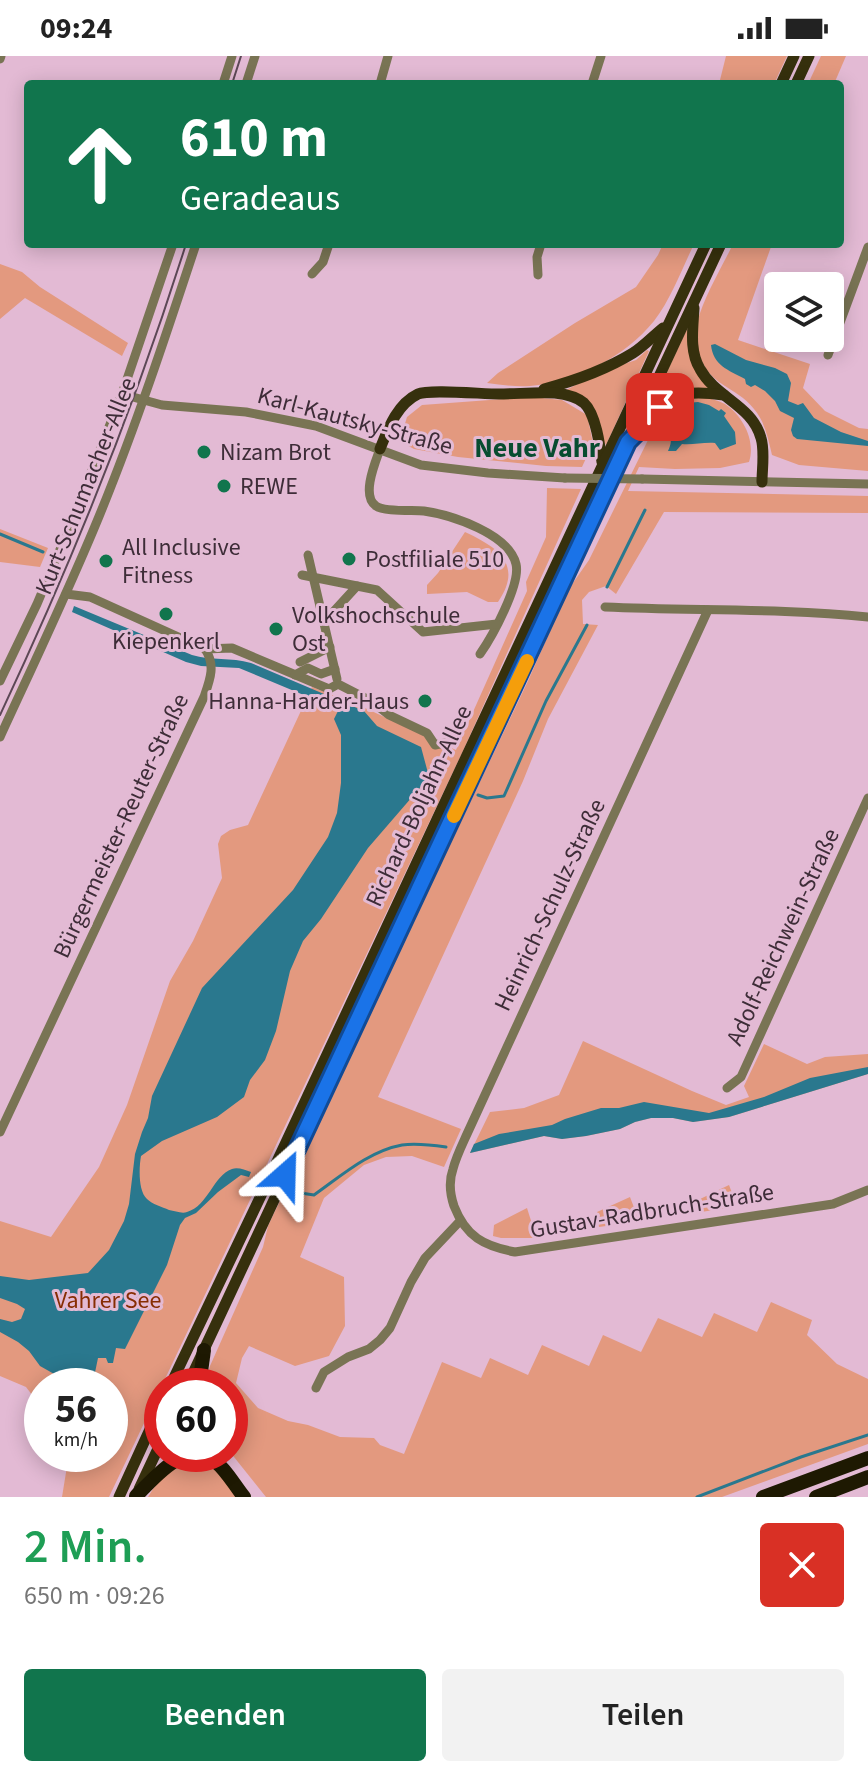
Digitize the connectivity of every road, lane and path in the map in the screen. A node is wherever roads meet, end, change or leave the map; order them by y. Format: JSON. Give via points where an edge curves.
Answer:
{"nodes":[{"id":1,"x":232,"y":56,"type":"edge"},
{"id":2,"x":255,"y":56,"type":"edge"},
{"id":3,"x":388,"y":56,"type":"edge"},
{"id":4,"x":601,"y":56,"type":"edge"},
{"id":5,"x":794,"y":56,"type":"edge"},
{"id":6,"x":809,"y":56,"type":"edge"},
{"id":7,"x":224,"y":80,"type":"edge"},
{"id":8,"x":247,"y":80,"type":"edge"},
{"id":9,"x":381,"y":80,"type":"edge"},
{"id":10,"x":593,"y":80,"type":"edge"},
{"id":11,"x":783,"y":80,"type":"edge"},
{"id":12,"x":798,"y":80,"type":"edge"},
{"id":13,"x":868,"y":247,"type":"edge"},
{"id":14,"x":172,"y":248,"type":"edge"},
{"id":15,"x":195,"y":248,"type":"edge"},
{"id":16,"x":328,"y":248,"type":"edge"},
{"id":17,"x":540,"y":248,"type":"edge"},
{"id":18,"x":704,"y":248,"type":"edge"},
{"id":19,"x":719,"y":248,"type":"edge"},
{"id":20,"x":312,"y":274,"type":"dead end"},
{"id":21,"x":538,"y":275,"type":"dead end"},
{"id":22,"x":695,"y":299,"type":"junction"},
{"id":23,"x":669,"y":322,"type":"junction"},
{"id":24,"x":828,"y":355,"type":"dead end"},
{"id":25,"x":530,"y":393,"type":"junction"},
{"id":26,"x":122,"y":394,"type":"junction"},
{"id":27,"x":724,"y":396,"type":"junction"},
{"id":28,"x":143,"y":401,"type":"junction"},
{"id":29,"x":628,"y":442,"type":"junction"},
{"id":30,"x":380,"y":449,"type":"junction"},
{"id":31,"x":603,"y":464,"type":"junction"},
{"id":32,"x":762,"y":482,"type":"junction"},
{"id":33,"x":868,"y":484,"type":"edge"},
{"id":34,"x":308,"y":555,"type":"dead end"},
{"id":35,"x":308,"y":576,"type":"junction"},
{"id":36,"x":71,"y":581,"type":"junction"},
{"id":37,"x":357,"y":586,"type":"junction"},
{"id":38,"x":66,"y":594,"type":"junction"},
{"id":39,"x":90,"y":597,"type":"junction"},
{"id":40,"x":605,"y":607,"type":"dead end"},
{"id":41,"x":708,"y":610,"type":"junction"},
{"id":42,"x":868,"y":617,"type":"edge"},
{"id":43,"x":324,"y":622,"type":"junction"},
{"id":44,"x":497,"y":624,"type":"junction"},
{"id":45,"x":330,"y":647,"type":"junction"},
{"id":46,"x":207,"y":653,"type":"junction"},
{"id":47,"x":480,"y":654,"type":"dead end"},
{"id":48,"x":300,"y":662,"type":"dead end"},
{"id":49,"x":295,"y":675,"type":"junction"},
{"id":50,"x":0,"y":681,"type":"edge"},
{"id":51,"x":451,"y":736,"type":"dead end"},
{"id":52,"x":0,"y":737,"type":"edge"},
{"id":53,"x":868,"y":798,"type":"edge"},
{"id":54,"x":727,"y":1088,"type":"dead end"},
{"id":55,"x":0,"y":1132,"type":"edge"},
{"id":56,"x":863,"y":1193,"type":"edge"},
{"id":57,"x":460,"y":1221,"type":"junction"},
{"id":58,"x":204,"y":1350,"type":"junction"},
{"id":59,"x":179,"y":1368,"type":"edge"},
{"id":60,"x":196,"y":1368,"type":"edge"},
{"id":61,"x":202,"y":1368,"type":"edge"},
{"id":62,"x":316,"y":1388,"type":"dead end"},
{"id":63,"x":144,"y":1442,"type":"edge"},
{"id":64,"x":868,"y":1458,"type":"edge"},
{"id":65,"x":147,"y":1472,"type":"edge"},
{"id":66,"x":234,"y":1472,"type":"edge"},
{"id":67,"x":868,"y":1477,"type":"edge"},
{"id":68,"x":136,"y":1496,"type":"edge"},
{"id":69,"x":119,"y":1497,"type":"edge"},
{"id":70,"x":244,"y":1497,"type":"edge"},
{"id":71,"x":253,"y":1497,"type":"edge"},
{"id":72,"x":763,"y":1497,"type":"edge"},
{"id":73,"x":816,"y":1497,"type":"edge"}],
"edges":[{"from":1,"to":7,"type":"street"},
{"from":2,"to":8,"type":"street"},
{"from":3,"to":9,"type":"street"},
{"from":4,"to":10,"type":"street"},
{"from":5,"to":11,"type":"main road"},
{"from":6,"to":12,"type":"main road"},
{"from":13,"to":24,"type":"street"},
{"from":14,"to":26,"type":"street","name":"Kurt-Schumacher-Allee"},
{"from":15,"to":28,"type":"street","name":"Kurt-Schumacher-Allee"},
{"from":16,"to":20,"type":"street"},
{"from":17,"to":21,"type":"street"},
{"from":18,"to":23,"type":"main road","name":"Richard-Boljahn-Allee"},
{"from":19,"to":22,"type":"main road","name":"Richard-Boljahn-Allee"},
{"from":22,"to":27,"type":"main road","via":[[695,357]]},
{"from":22,"to":29,"type":"main road","name":"Richard-Boljahn-Allee"},
{"from":23,"to":25,"type":"main road","via":[[621,359]]},
{"from":23,"to":31,"type":"main road","name":"Richard-Boljahn-Allee"},
{"from":25,"to":30,"type":"main road","via":[[421,392],[395,416]]},
{"from":25,"to":31,"type":"main road","via":[[557,393],[584,403]]},
{"from":26,"to":28,"type":"street","name":"Karl-Kautsky-Straße"},
{"from":26,"to":50,"type":"street","name":"Kurt-Schumacher-Allee","via":[[43,592]]},
{"from":27,"to":29,"type":"main road","via":[[680,394],[660,407]]},
{"from":27,"to":32,"type":"main road","via":[[750,416],[762,440]]},
{"from":28,"to":30,"type":"street","name":"Karl-Kautsky-Straße","via":[[278,417]]},
{"from":28,"to":36,"type":"street","name":"Kurt-Schumacher-Allee"},
{"from":29,"to":58,"type":"main road","name":"Richard-Boljahn-Allee"},
{"from":30,"to":32,"type":"street","name":"Karl-Kautsky-Straße","bridge":true,"via":[[421,465],[494,473]]},
{"from":30,"to":44,"type":"street","via":[[369,489],[375,506],[446,516],[496,538],[511,553],[517,567]]},
{"from":31,"to":59,"type":"main road","name":"Richard-Boljahn-Allee"},
{"from":32,"to":33,"type":"street","name":"Karl-Kautsky-Straße"},
{"from":34,"to":35,"type":"street"},
{"from":35,"to":37,"type":"street"},
{"from":35,"to":43,"type":"street"},
{"from":36,"to":38,"type":"street","name":"Kurt-Schumacher-Allee"},
{"from":36,"to":39,"type":"street"},
{"from":37,"to":43,"type":"street"},
{"from":37,"to":44,"type":"street","via":[[377,590],[423,632]]},
{"from":38,"to":39,"type":"street"},
{"from":38,"to":52,"type":"street","name":"Kurt-Schumacher-Allee"},
{"from":39,"to":46,"type":"street"},
{"from":40,"to":41,"type":"street"},
{"from":41,"to":42,"type":"street"},
{"from":41,"to":57,"type":"street","name":"Heinrich-Schulz-Straße","via":[[452,1169],[451,1198]]},
{"from":43,"to":45,"type":"street"},
{"from":44,"to":47,"type":"street"},
{"from":45,"to":48,"type":"street"},
{"from":45,"to":49,"type":"street","via":[[336,674],[308,668]]},
{"from":46,"to":49,"type":"street","via":[[232,648]]},
{"from":46,"to":55,"type":"street","name":"Bürgermeister-Reuter-Straße","via":[[212,667],[204,697]]},
{"from":49,"to":51,"type":"street","via":[[329,689],[338,684],[427,733],[435,745],[449,742]]},
{"from":53,"to":54,"type":"street","name":"Adolf-Reichwein-Straße","via":[[741,1077]]},
{"from":56,"to":57,"type":"street","name":"Gustav-Radbruch-Straße","via":[[833,1204],[515,1252],[485,1243]]},
{"from":57,"to":62,"type":"street","via":[[425,1258],[380,1340],[324,1372]]},
{"from":58,"to":60,"type":"main road","name":"Richard-Boljahn-Allee"},
{"from":58,"to":61,"type":"highway"},
{"from":63,"to":69,"type":"main road"},
{"from":64,"to":72,"type":"highway"},
{"from":65,"to":68,"type":"main road"},
{"from":66,"to":71,"type":"highway"},
{"from":67,"to":73,"type":"highway"},
{"from":68,"to":70,"type":"highway","via":[[174,1461],[192,1454],[217,1462]]}]}
